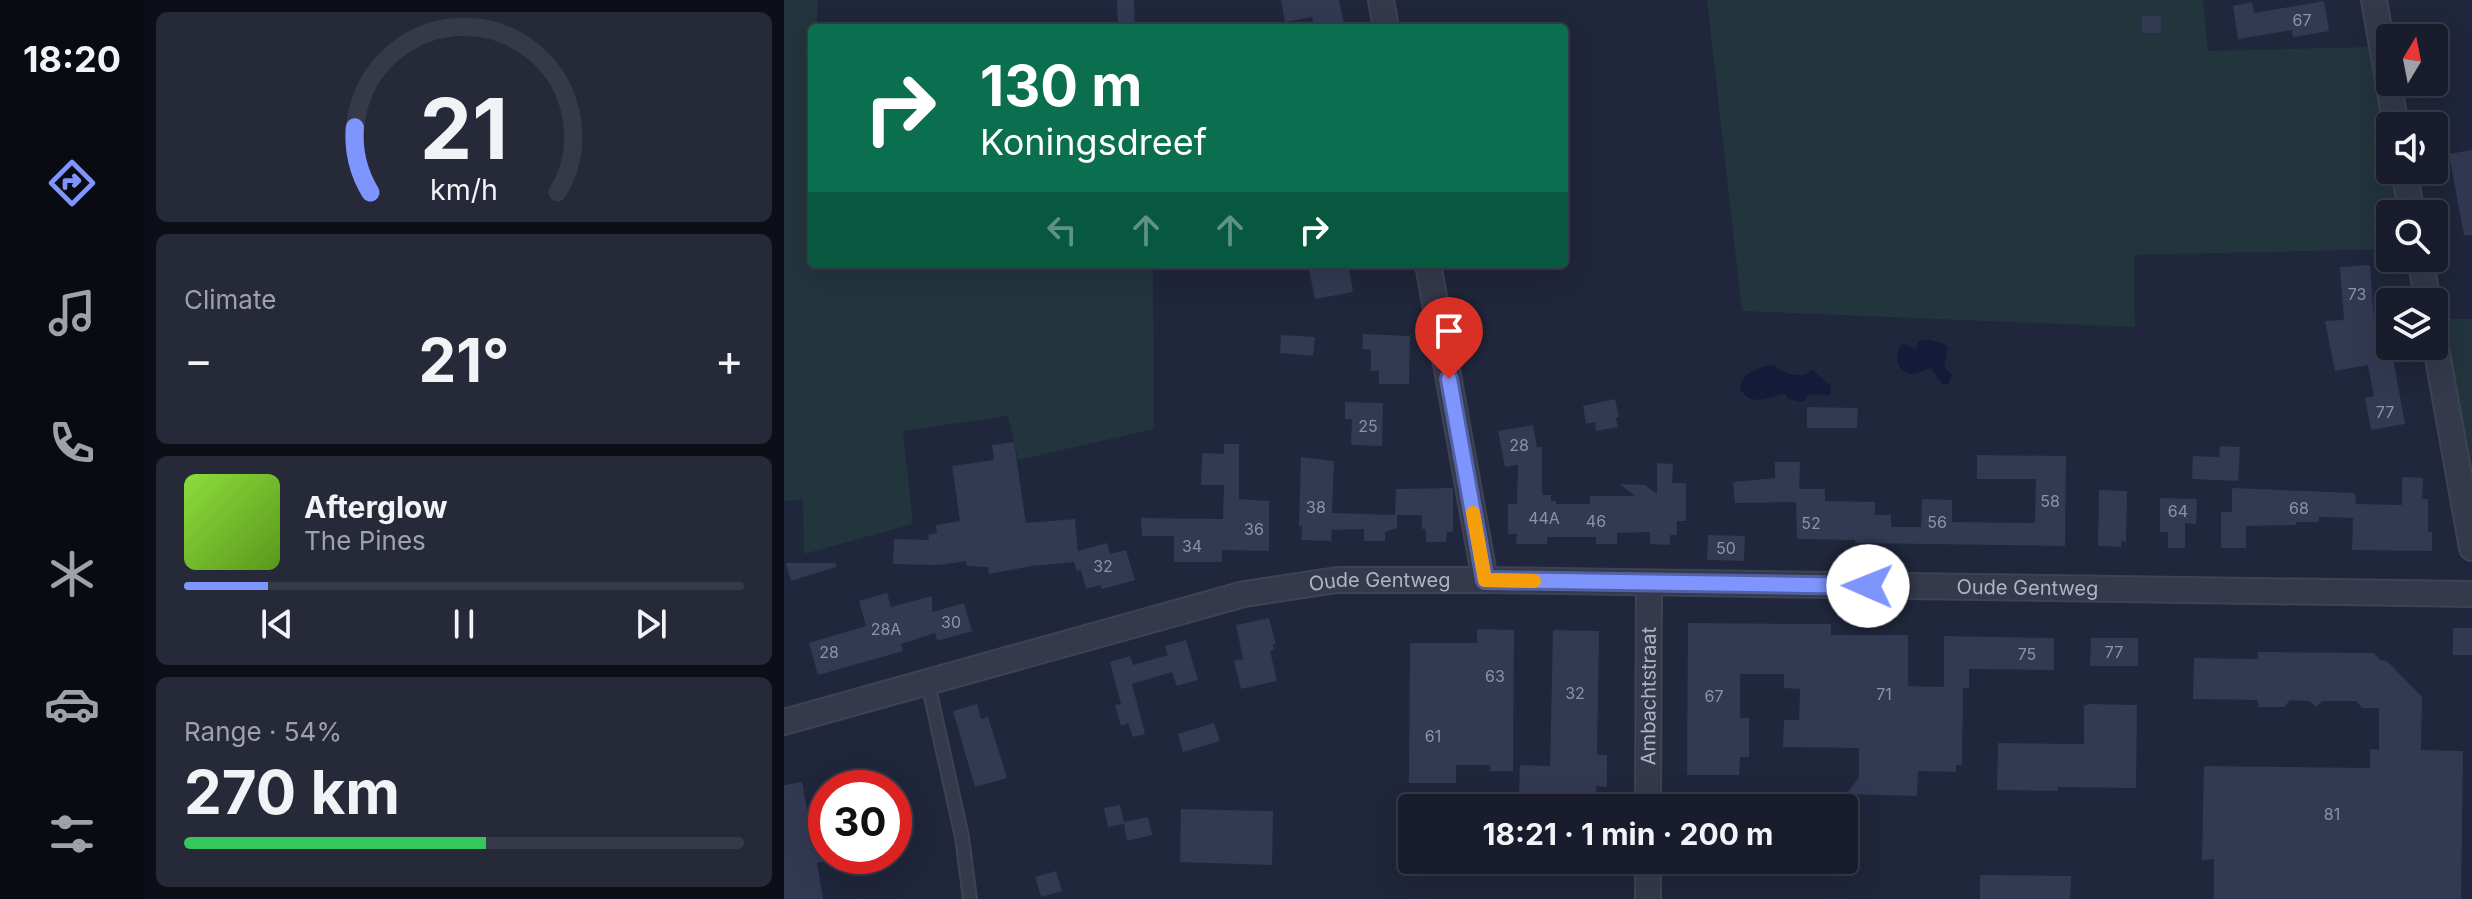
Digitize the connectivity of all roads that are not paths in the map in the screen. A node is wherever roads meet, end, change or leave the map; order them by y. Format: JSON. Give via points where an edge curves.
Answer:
{"nodes":[{"id":1,"x":1381,"y":0,"type":"edge"},
{"id":2,"x":2374,"y":0,"type":"edge"},
{"id":3,"x":1385,"y":24,"type":"edge"},
{"id":4,"x":2394,"y":112,"type":"edge"},
{"id":5,"x":1429,"y":268,"type":"edge"},
{"id":6,"x":2438,"y":360,"type":"edge"},
{"id":7,"x":2472,"y":548,"type":"edge"},
{"id":8,"x":1485,"y":580,"type":"junction"},
{"id":9,"x":1649,"y":583,"type":"junction"},
{"id":10,"x":2472,"y":594,"type":"edge"},
{"id":11,"x":928,"y":683,"type":"junction"},
{"id":12,"x":784,"y":722,"type":"edge"},
{"id":13,"x":1648,"y":794,"type":"edge"},
{"id":14,"x":1648,"y":874,"type":"edge"},
{"id":15,"x":970,"y":899,"type":"edge"},
{"id":16,"x":1648,"y":899,"type":"edge"}],
"edges":[{"from":1,"to":3,"type":"street"},
{"from":2,"to":4,"type":"street"},
{"from":5,"to":8,"type":"street"},
{"from":6,"to":7,"type":"street"},
{"from":8,"to":9,"type":"street","name":"Oude Gentweg"},
{"from":8,"to":11,"type":"street","name":"Oude Gentweg","via":[[1291,585]]},
{"from":9,"to":10,"type":"street","name":"Oude Gentweg"},
{"from":9,"to":13,"type":"street","name":"Ambachtstraat"},
{"from":11,"to":12,"type":"street","name":"Oude Gentweg"},
{"from":11,"to":15,"type":"lane"},
{"from":14,"to":16,"type":"street"}]}
